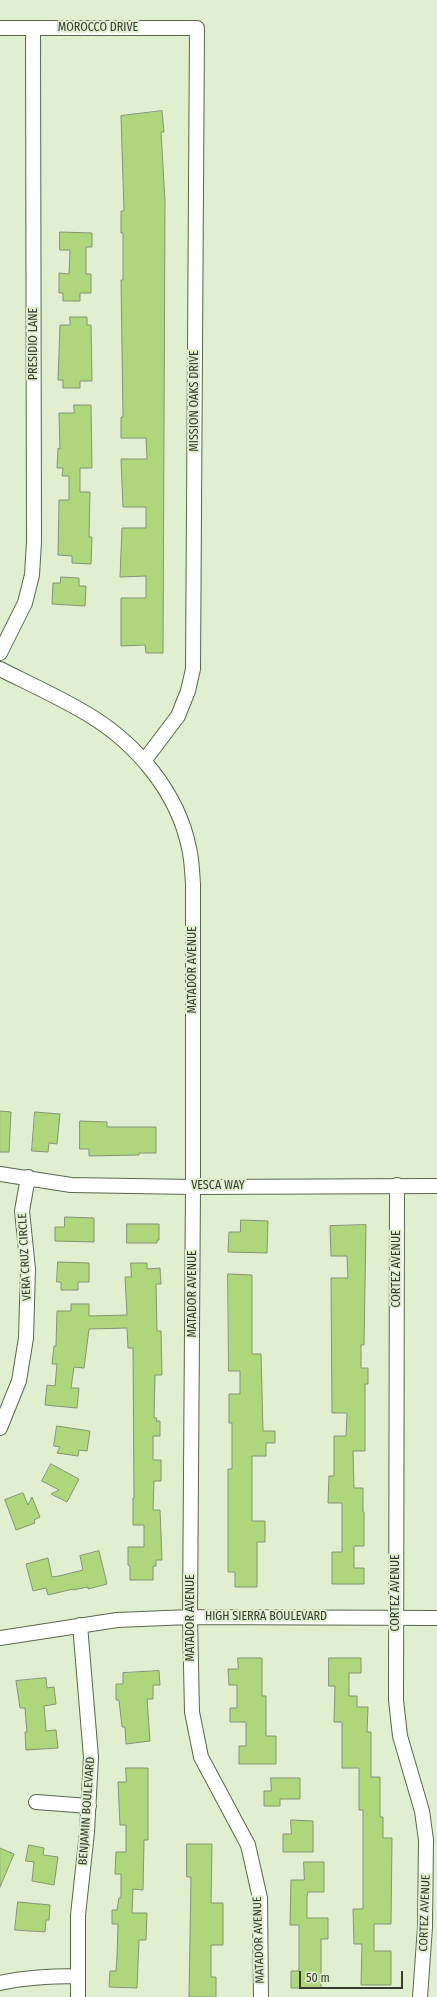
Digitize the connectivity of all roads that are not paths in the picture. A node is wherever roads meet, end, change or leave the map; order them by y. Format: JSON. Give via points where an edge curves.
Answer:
{"nodes":[{"id":1,"x":0,"y":28,"type":"edge"},
{"id":2,"x":33,"y":28,"type":"junction"},
{"id":3,"x":197,"y":28,"type":"joint"},
{"id":4,"x":0,"y":653,"type":"edge"},
{"id":5,"x":0,"y":669,"type":"edge"},
{"id":6,"x":144,"y":761,"type":"junction"},
{"id":7,"x":0,"y":1174,"type":"edge"},
{"id":8,"x":28,"y":1178,"type":"junction"},
{"id":9,"x":397,"y":1185,"type":"junction"},
{"id":10,"x":437,"y":1186,"type":"edge"},
{"id":11,"x":193,"y":1187,"type":"junction"},
{"id":12,"x":0,"y":1428,"type":"edge"},
{"id":13,"x":190,"y":1617,"type":"junction"},
{"id":14,"x":396,"y":1618,"type":"junction"},
{"id":15,"x":437,"y":1618,"type":"edge"},
{"id":16,"x":80,"y":1625,"type":"junction"},
{"id":17,"x":0,"y":1638,"type":"edge"},
{"id":18,"x":36,"y":1802,"type":"dead end"},
{"id":19,"x":89,"y":1806,"type":"junction"},
{"id":20,"x":78,"y":1976,"type":"junction"},
{"id":21,"x":0,"y":1984,"type":"edge"},
{"id":22,"x":78,"y":1997,"type":"edge"},
{"id":23,"x":261,"y":1997,"type":"edge"},
{"id":24,"x":420,"y":1997,"type":"edge"}],
"edges":[{"from":1,"to":2,"type":"street","name":"MOROCCO DRIVE"},
{"from":2,"to":3,"type":"street","name":"MOROCCO DRIVE"},
{"from":2,"to":4,"type":"street","name":"PRESIDIO LANE","via":[[34,542],[32,575],[25,603]]},
{"from":3,"to":6,"type":"street","name":"MISSION OAKS DRIVE","via":[[193,669],[178,716]]},
{"from":5,"to":6,"type":"street","name":"MATADOR AVENUE","via":[[90,715],[118,736]]},
{"from":6,"to":11,"type":"street","name":"MATADOR AVENUE","via":[[163,786],[177,812],[189,848],[193,884]]},
{"from":7,"to":8,"type":"street","name":"VESCA WAY"},
{"from":8,"to":11,"type":"street","name":"VESCA WAY","via":[[71,1185]]},
{"from":8,"to":12,"type":"street","name":"VERA CRUZ CIRCLE","via":[[22,1211],[28,1269],[26,1338],[19,1381]]},
{"from":9,"to":10,"type":"street","name":"VESCA WAY"},
{"from":9,"to":11,"type":"street","name":"VESCA WAY"},
{"from":9,"to":14,"type":"street","name":"CORTEZ AVENUE"},
{"from":11,"to":13,"type":"street","name":"MATADOR AVENUE"},
{"from":13,"to":14,"type":"street","name":"HIGH SIERRA BOULEVARD"},
{"from":13,"to":16,"type":"street","name":"HIGH SIERRA BOULEVARD","via":[[117,1620]]},
{"from":13,"to":23,"type":"street","name":"MATADOR AVENUE","via":[[192,1712],[201,1757],[248,1845],[260,1898]]},
{"from":14,"to":15,"type":"street","name":"HIGH SIERRA BOULEVARD"},
{"from":14,"to":24,"type":"street","name":"CORTEZ AVENUE","via":[[396,1700],[400,1736],[422,1811],[426,1840],[425,1927]]},
{"from":16,"to":17,"type":"street","name":"HIGH SIERRA BOULEVARD"},
{"from":16,"to":19,"type":"street","name":"BENJAMIN BOULEVARD","via":[[91,1757]]},
{"from":18,"to":19,"type":"street"},
{"from":19,"to":20,"type":"street","name":"BENJAMIN BOULEVARD","via":[[78,1915]]},
{"from":20,"to":21,"type":"street","via":[[44,1976]]},
{"from":20,"to":22,"type":"street","name":"BENJAMIN BOULEVARD"}]}
